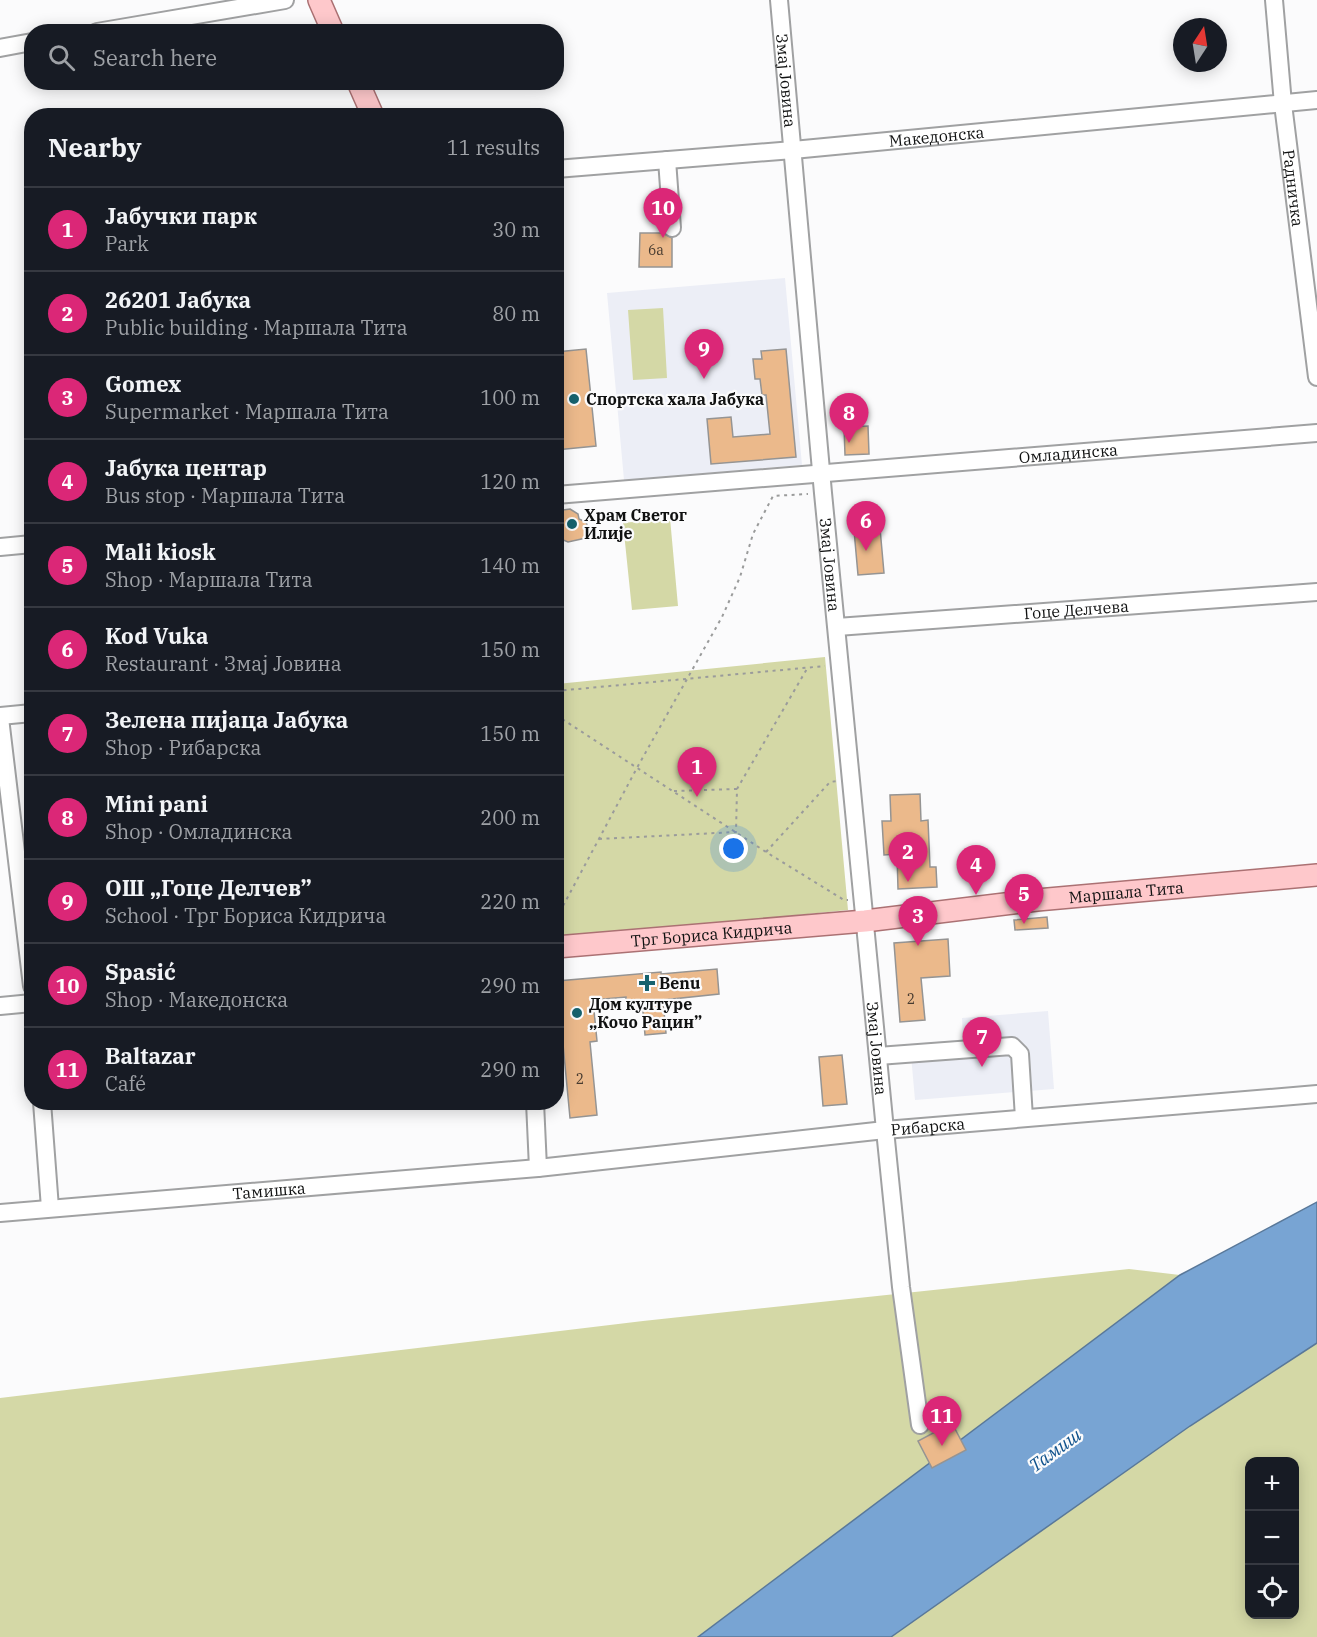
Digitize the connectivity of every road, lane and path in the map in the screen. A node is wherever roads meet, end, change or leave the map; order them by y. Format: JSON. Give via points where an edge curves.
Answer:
{"nodes":[{"id":1,"x":285,"y":0,"type":"edge"},
{"id":2,"x":319,"y":0,"type":"edge"},
{"id":3,"x":779,"y":0,"type":"edge"},
{"id":4,"x":1274,"y":0,"type":"edge"},
{"id":5,"x":144,"y":24,"type":"edge"},
{"id":6,"x":330,"y":24,"type":"edge"},
{"id":7,"x":24,"y":44,"type":"edge"},
{"id":8,"x":0,"y":48,"type":"edge"},
{"id":9,"x":361,"y":90,"type":"edge"},
{"id":10,"x":1317,"y":100,"type":"edge"},
{"id":11,"x":1283,"y":104,"type":"junction"},
{"id":12,"x":369,"y":108,"type":"edge"},
{"id":13,"x":793,"y":150,"type":"junction"},
{"id":14,"x":667,"y":160,"type":"junction"},
{"id":15,"x":564,"y":168,"type":"edge"},
{"id":16,"x":672,"y":228,"type":"dead end"},
{"id":17,"x":1317,"y":377,"type":"edge"},
{"id":18,"x":1317,"y":433,"type":"edge"},
{"id":19,"x":822,"y":474,"type":"junction"},
{"id":20,"x":823,"y":493,"type":"junction"},
{"id":21,"x":564,"y":494,"type":"edge"},
{"id":22,"x":24,"y":545,"type":"edge"},
{"id":23,"x":0,"y":547,"type":"edge"},
{"id":24,"x":1317,"y":592,"type":"edge"},
{"id":25,"x":837,"y":627,"type":"junction"},
{"id":26,"x":841,"y":664,"type":"junction"},
{"id":27,"x":808,"y":667,"type":"junction"},
{"id":28,"x":687,"y":679,"type":"junction"},
{"id":29,"x":564,"y":690,"type":"edge"},
{"id":30,"x":24,"y":714,"type":"edge"},
{"id":31,"x":0,"y":717,"type":"edge"},
{"id":32,"x":564,"y":720,"type":"edge"},
{"id":33,"x":637,"y":768,"type":"junction"},
{"id":34,"x":851,"y":780,"type":"junction"},
{"id":35,"x":737,"y":789,"type":"junction"},
{"id":36,"x":673,"y":791,"type":"junction"},
{"id":37,"x":736,"y":832,"type":"junction"},
{"id":38,"x":599,"y":839,"type":"junction"},
{"id":39,"x":766,"y":852,"type":"junction"},
{"id":40,"x":1317,"y":875,"type":"edge"},
{"id":41,"x":863,"y":899,"type":"junction"},
{"id":42,"x":564,"y":904,"type":"edge"},
{"id":43,"x":24,"y":919,"type":"edge"},
{"id":44,"x":865,"y":921,"type":"junction"},
{"id":45,"x":564,"y":946,"type":"edge"},
{"id":46,"x":24,"y":1004,"type":"edge"},
{"id":47,"x":0,"y":1006,"type":"edge"},
{"id":48,"x":878,"y":1056,"type":"junction"},
{"id":49,"x":1317,"y":1094,"type":"edge"},
{"id":50,"x":43,"y":1110,"type":"edge"},
{"id":51,"x":535,"y":1110,"type":"edge"},
{"id":52,"x":1024,"y":1118,"type":"junction"},
{"id":53,"x":885,"y":1130,"type":"junction"},
{"id":54,"x":538,"y":1168,"type":"junction"},
{"id":55,"x":50,"y":1208,"type":"junction"},
{"id":56,"x":0,"y":1213,"type":"edge"},
{"id":57,"x":920,"y":1425,"type":"dead end"}],
"edges":[{"from":1,"to":5,"type":"street"},
{"from":2,"to":6,"type":"main road"},
{"from":3,"to":13,"type":"street","name":"Змај Јовина"},
{"from":4,"to":11,"type":"street","name":"Радничка"},
{"from":7,"to":8,"type":"street"},
{"from":9,"to":12,"type":"main road"},
{"from":10,"to":11,"type":"street","name":"Македонска"},
{"from":11,"to":13,"type":"street","name":"Македонска"},
{"from":11,"to":17,"type":"street","name":"Радничка"},
{"from":13,"to":14,"type":"street","name":"Македонска"},
{"from":13,"to":19,"type":"street","name":"Змај Јовина"},
{"from":14,"to":15,"type":"street","name":"Македонска"},
{"from":14,"to":16,"type":"street"},
{"from":18,"to":19,"type":"street","name":"Омладинска"},
{"from":19,"to":20,"type":"street","name":"Змај Јовина"},
{"from":19,"to":21,"type":"street"},
{"from":20,"to":25,"type":"street","name":"Змај Јовина"},
{"from":20,"to":28,"type":"path","via":[[773,496],[753,534],[722,617]]},
{"from":22,"to":23,"type":"street"},
{"from":24,"to":25,"type":"street","name":"Гоце Делчева"},
{"from":25,"to":26,"type":"street","name":"Змај Јовина"},
{"from":26,"to":27,"type":"path"},
{"from":26,"to":34,"type":"street","name":"Змај Јовина"},
{"from":27,"to":28,"type":"path"},
{"from":27,"to":35,"type":"path"},
{"from":28,"to":29,"type":"path"},
{"from":28,"to":33,"type":"path"},
{"from":30,"to":31,"type":"street"},
{"from":31,"to":43,"type":"street"},
{"from":32,"to":33,"type":"path"},
{"from":33,"to":36,"type":"path"},
{"from":33,"to":38,"type":"path"},
{"from":34,"to":39,"type":"path","via":[[830,782]]},
{"from":34,"to":41,"type":"street","name":"Змај Јовина"},
{"from":35,"to":36,"type":"path"},
{"from":35,"to":37,"type":"path"},
{"from":36,"to":37,"type":"path"},
{"from":37,"to":38,"type":"path"},
{"from":37,"to":39,"type":"path"},
{"from":38,"to":42,"type":"path"},
{"from":39,"to":41,"type":"path","via":[[844,900]]},
{"from":40,"to":44,"type":"main road","name":"Маршала Тита","via":[[1037,900]]},
{"from":41,"to":44,"type":"street","name":"Змај Јовина"},
{"from":44,"to":45,"type":"main road","name":"Трг Бориса Кидрича"},
{"from":44,"to":48,"type":"street","name":"Змај Јовина"},
{"from":46,"to":47,"type":"street"},
{"from":48,"to":52,"type":"street","via":[[1012,1046],[1020,1054]]},
{"from":48,"to":53,"type":"street","name":"Змај Јовина"},
{"from":49,"to":52,"type":"street","name":"Рибарска"},
{"from":50,"to":55,"type":"street"},
{"from":51,"to":54,"type":"street"},
{"from":52,"to":53,"type":"street","name":"Рибарска"},
{"from":53,"to":54,"type":"street","name":"Рибарска"},
{"from":53,"to":57,"type":"street","name":"Змај Јовина"},
{"from":54,"to":55,"type":"street","name":"Тамишка"},
{"from":55,"to":56,"type":"street","name":"Тамишка"}]}
